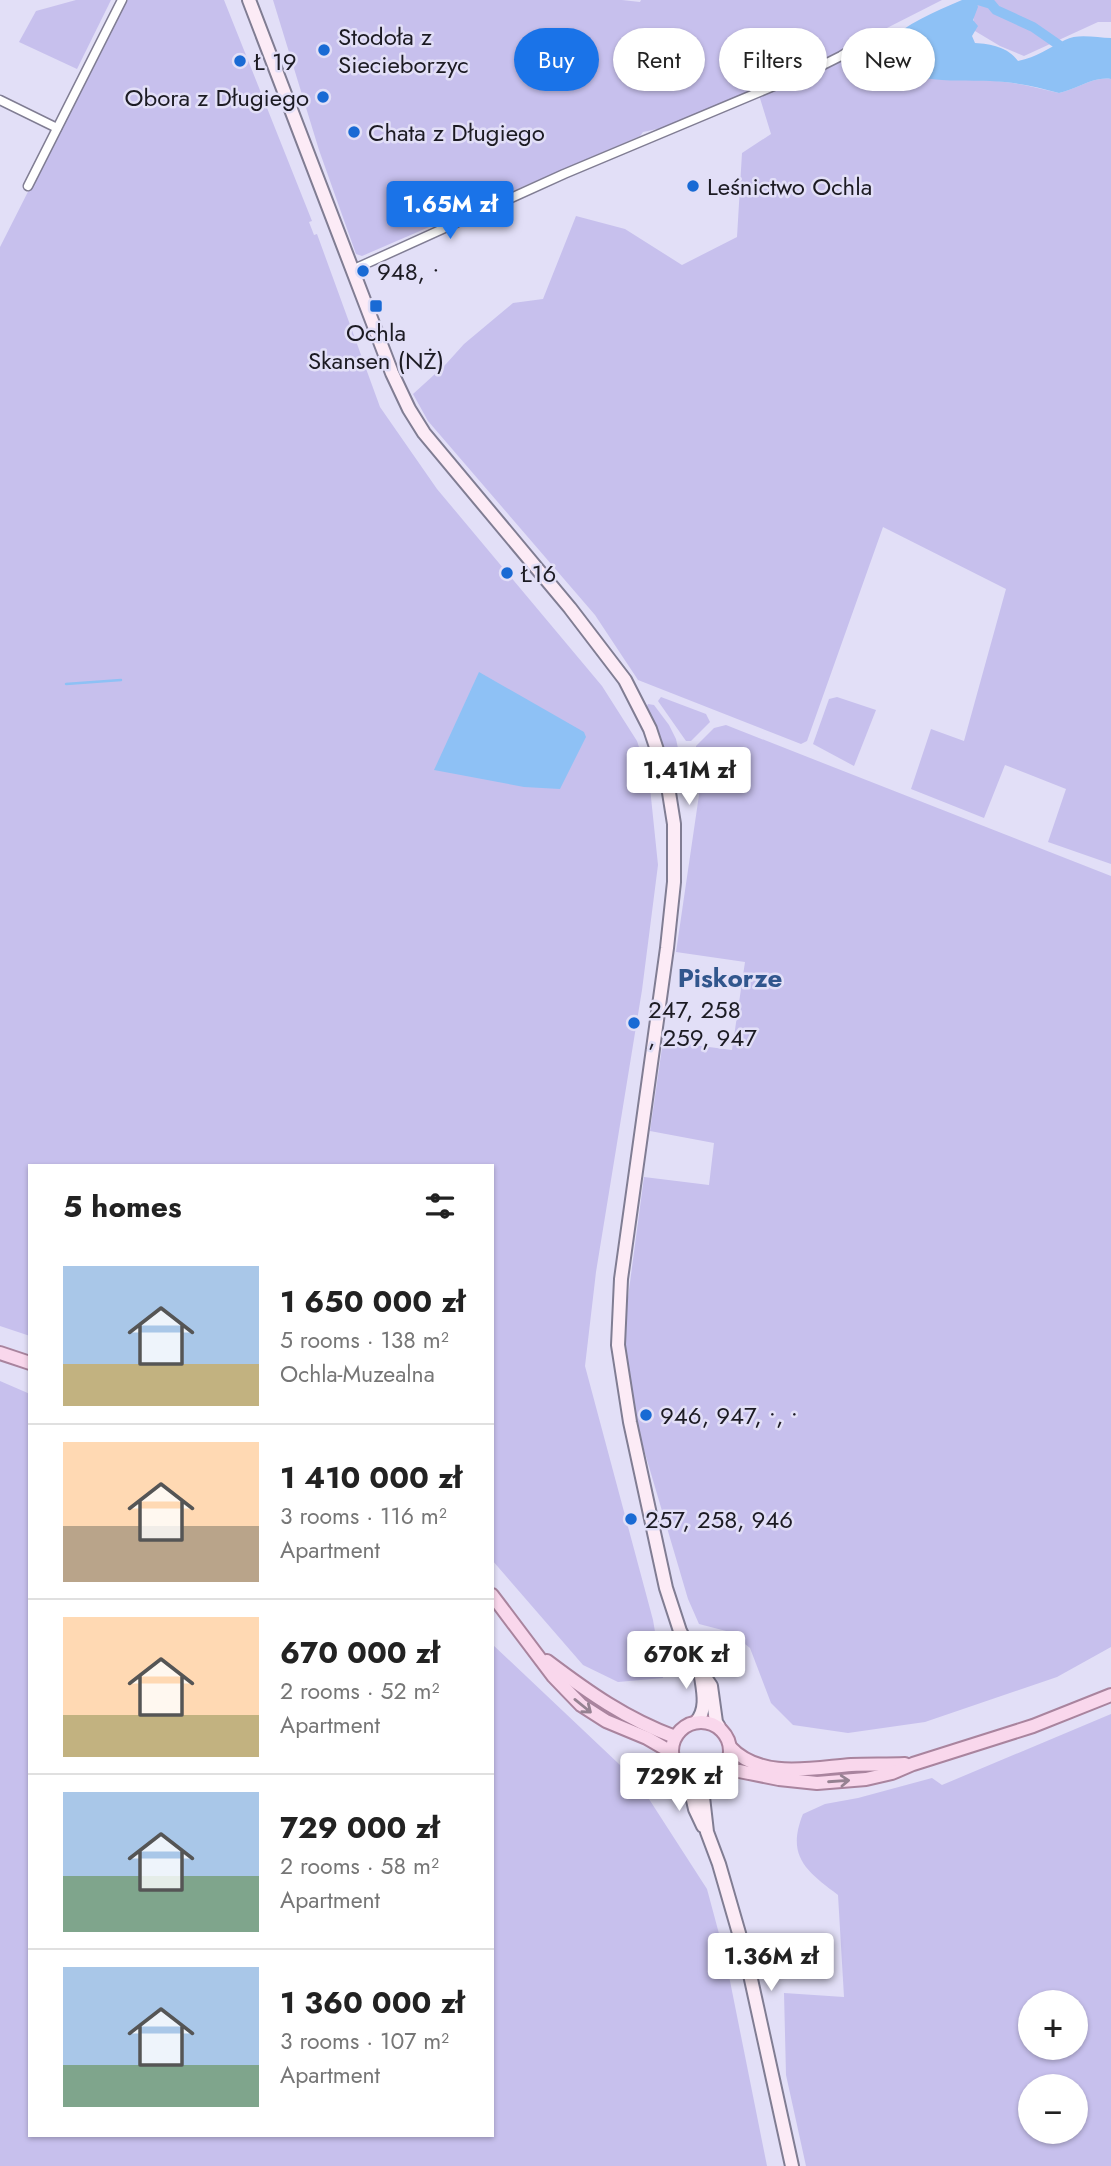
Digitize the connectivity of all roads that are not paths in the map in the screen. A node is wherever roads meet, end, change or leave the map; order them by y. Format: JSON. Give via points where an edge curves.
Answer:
{"nodes":[{"id":1,"x":122,"y":0,"type":"edge"},
{"id":2,"x":249,"y":0,"type":"edge"},
{"id":3,"x":841,"y":56,"type":"edge"},
{"id":4,"x":0,"y":100,"type":"edge"},
{"id":5,"x":57,"y":128,"type":"junction"},
{"id":6,"x":28,"y":186,"type":"dead end"},
{"id":7,"x":352,"y":270,"type":"junction"},
{"id":8,"x":0,"y":1353,"type":"edge"},
{"id":9,"x":28,"y":1362,"type":"edge"},
{"id":10,"x":494,"y":1598,"type":"edge"},
{"id":11,"x":539,"y":1654,"type":"junction"},
{"id":12,"x":700,"y":1670,"type":"junction"},
{"id":13,"x":1111,"y":1695,"type":"edge"},
{"id":14,"x":696,"y":1722,"type":"junction"},
{"id":15,"x":719,"y":1727,"type":"junction"},
{"id":16,"x":675,"y":1737,"type":"junction"},
{"id":17,"x":730,"y":1748,"type":"junction"},
{"id":18,"x":671,"y":1752,"type":"junction"},
{"id":19,"x":913,"y":1764,"type":"junction"},
{"id":20,"x":723,"y":1770,"type":"junction"},
{"id":21,"x":688,"y":1778,"type":"junction"},
{"id":22,"x":706,"y":1780,"type":"junction"},
{"id":23,"x":708,"y":1832,"type":"junction"},
{"id":24,"x":792,"y":2166,"type":"edge"}],
"edges":[{"from":1,"to":5,"type":"street"},
{"from":2,"to":7,"type":"street"},
{"from":3,"to":7,"type":"street","via":[[564,173]]},
{"from":4,"to":5,"type":"street"},
{"from":5,"to":6,"type":"street"},
{"from":7,"to":12,"type":"street","via":[[416,421],[625,680],[650,729],[667,780],[674,824],[674,882],[621,1279],[618,1345],[666,1588],[680,1632]]},
{"from":8,"to":9,"type":"main road"},
{"from":10,"to":11,"type":"main road"},
{"from":11,"to":16,"type":"main road","via":[[607,1706]]},
{"from":11,"to":18,"type":"main road","one_way":true,"via":[[567,1692],[592,1713]]},
{"from":12,"to":14,"type":"street","via":[[703,1708]]},
{"from":12,"to":15,"type":"street","via":[[712,1686]]},
{"from":13,"to":19,"type":"main road","via":[[1033,1726]]},
{"from":14,"to":15,"type":"main road"},
{"from":14,"to":16,"type":"main road"},
{"from":15,"to":17,"type":"main road"},
{"from":16,"to":18,"type":"main road"},
{"from":17,"to":19,"type":"main road","via":[[754,1762],[796,1770]]},
{"from":17,"to":20,"type":"main road"},
{"from":18,"to":21,"type":"main road","via":[[676,1767]]},
{"from":20,"to":19,"type":"main road","one_way":true,"via":[[817,1783],[866,1779]]},
{"from":20,"to":22,"type":"main road"},
{"from":21,"to":22,"type":"main road"},
{"from":21,"to":23,"type":"street","via":[[695,1809]]},
{"from":22,"to":23,"type":"street"},
{"from":23,"to":24,"type":"street","via":[[747,1961]]}]}
